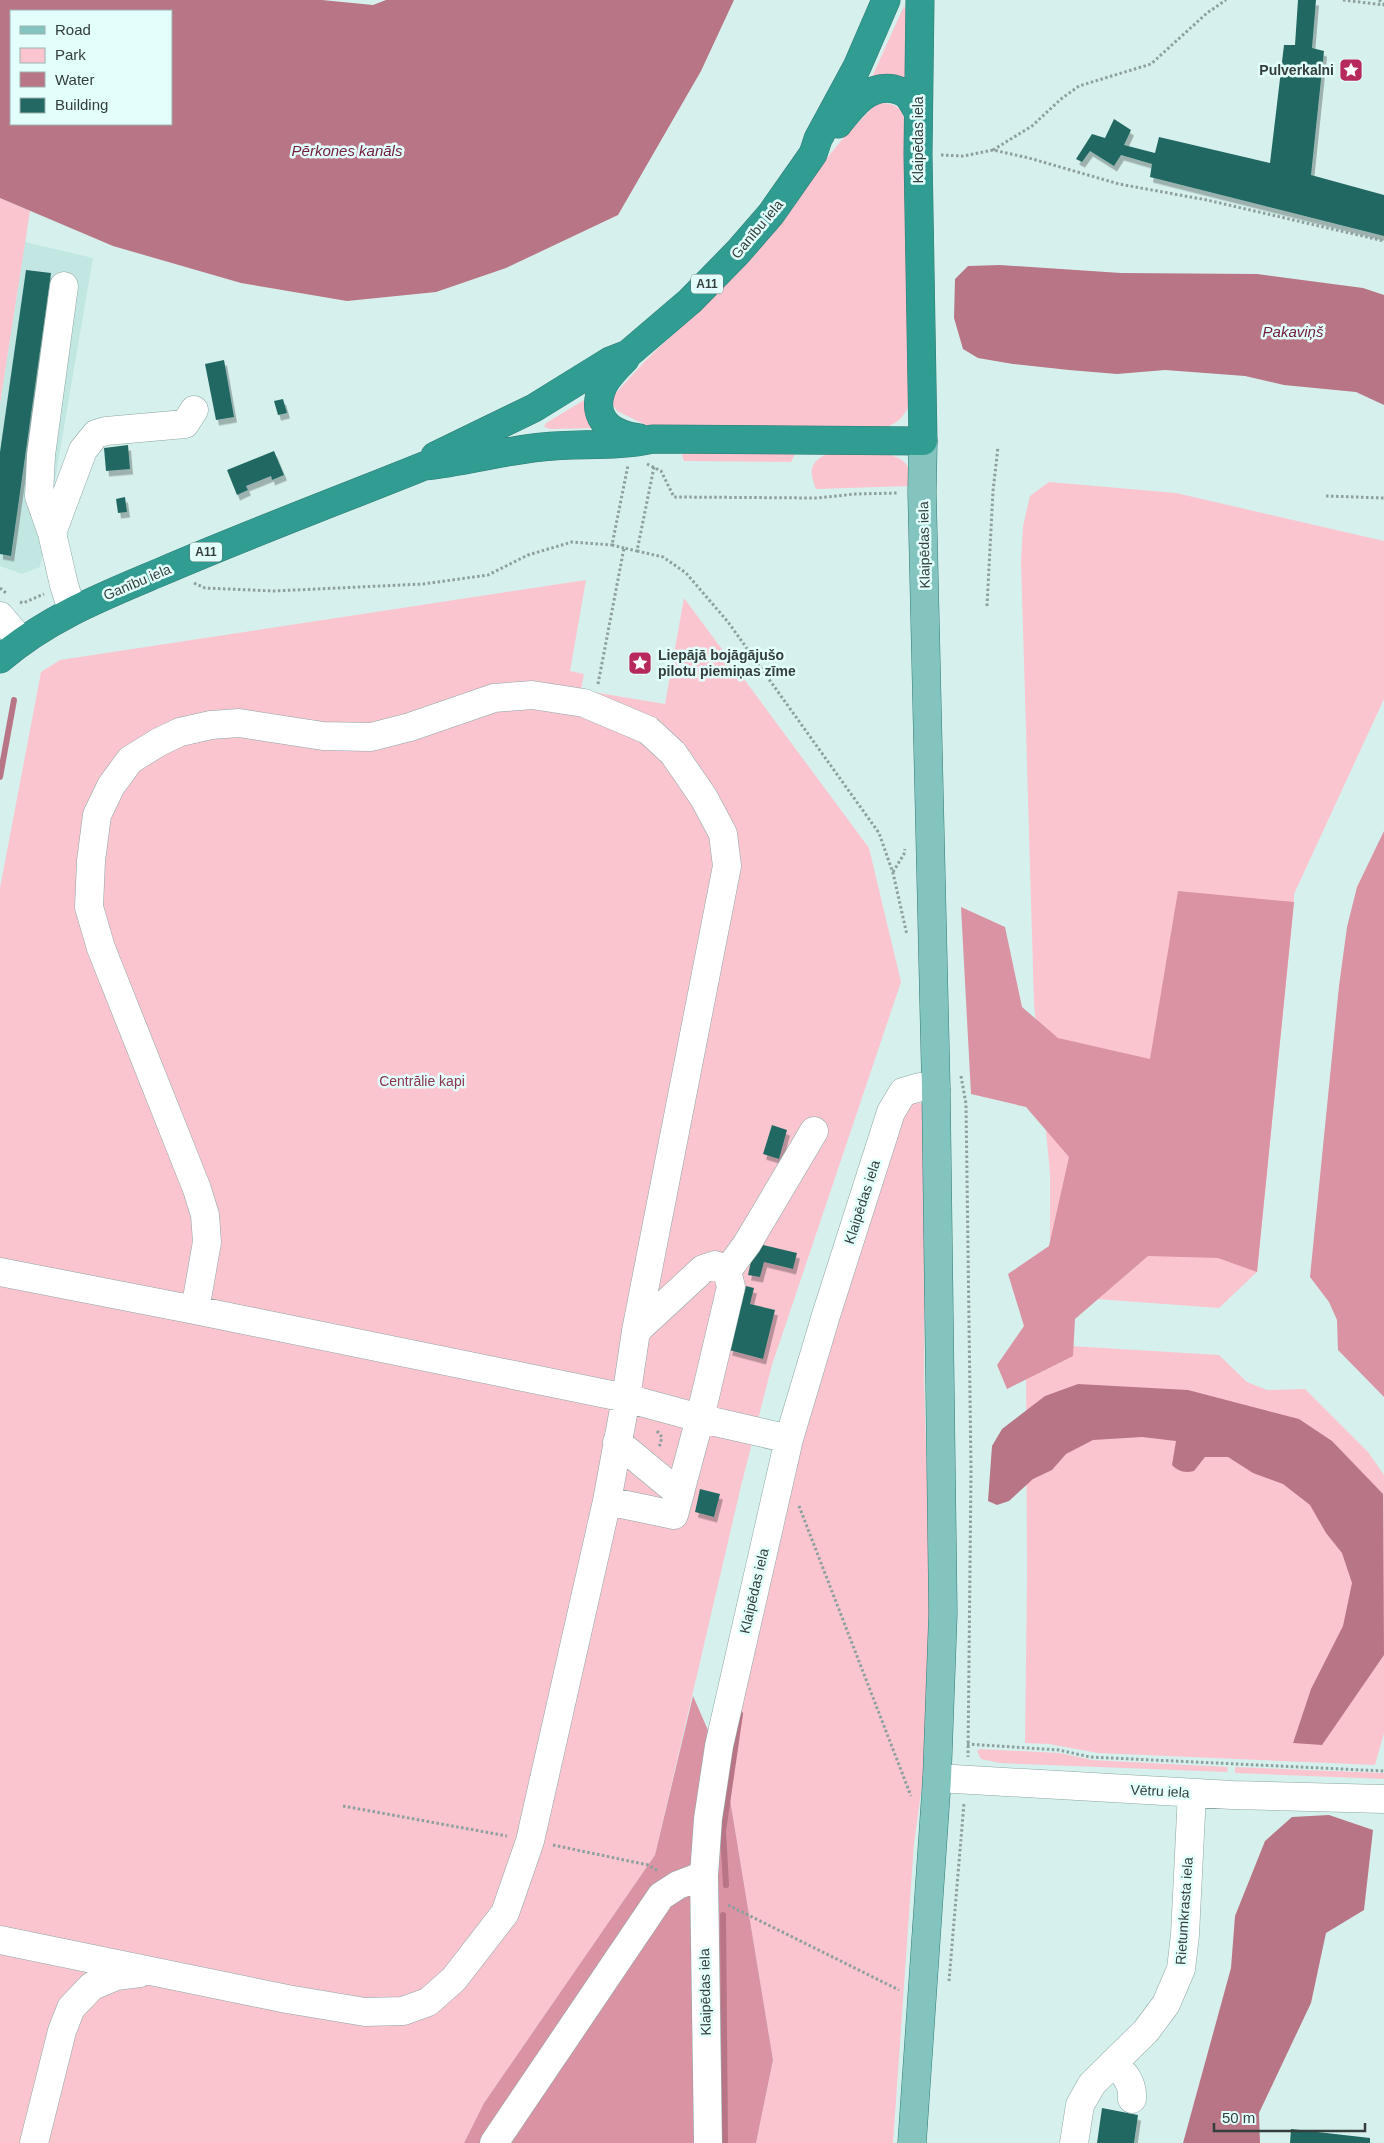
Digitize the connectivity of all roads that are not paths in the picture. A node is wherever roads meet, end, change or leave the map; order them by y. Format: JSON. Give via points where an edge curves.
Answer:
{"nodes":[{"id":1,"x":886,"y":0,"type":"edge"},
{"id":2,"x":920,"y":0,"type":"edge"},
{"id":3,"x":918,"y":112,"type":"junction"},
{"id":4,"x":813,"y":154,"type":"junction"},
{"id":5,"x":64,"y":286,"type":"dead end"},
{"id":6,"x":628,"y":354,"type":"junction"},
{"id":7,"x":194,"y":410,"type":"dead end"},
{"id":8,"x":923,"y":441,"type":"junction"},
{"id":9,"x":647,"y":451,"type":"junction"},
{"id":10,"x":424,"y":466,"type":"junction"},
{"id":11,"x":52,"y":533,"type":"junction"},
{"id":12,"x":72,"y":610,"type":"junction"},
{"id":13,"x":0,"y":616,"type":"edge"},
{"id":14,"x":20,"y":641,"type":"junction"},
{"id":15,"x":0,"y":659,"type":"edge"},
{"id":16,"x":936,"y":1089,"type":"junction"},
{"id":17,"x":814,"y":1131,"type":"dead end"},
{"id":18,"x":727,"y":1271,"type":"junction"},
{"id":19,"x":0,"y":1272,"type":"edge"},
{"id":20,"x":195,"y":1310,"type":"junction"},
{"id":21,"x":636,"y":1331,"type":"junction"},
{"id":22,"x":626,"y":1398,"type":"junction"},
{"id":23,"x":700,"y":1418,"type":"junction"},
{"id":24,"x":789,"y":1439,"type":"junction"},
{"id":25,"x":617,"y":1442,"type":"junction"},
{"id":26,"x":680,"y":1494,"type":"junction"},
{"id":27,"x":606,"y":1501,"type":"junction"},
{"id":28,"x":937,"y":1778,"type":"junction"},
{"id":29,"x":1192,"y":1793,"type":"junction"},
{"id":30,"x":1384,"y":1799,"type":"edge"},
{"id":31,"x":704,"y":1884,"type":"junction"},
{"id":32,"x":0,"y":1940,"type":"edge"},
{"id":33,"x":154,"y":1972,"type":"junction"},
{"id":34,"x":1113,"y":2063,"type":"junction"},
{"id":35,"x":1132,"y":2099,"type":"dead end"},
{"id":36,"x":34,"y":2143,"type":"edge"},
{"id":37,"x":494,"y":2143,"type":"edge"},
{"id":38,"x":708,"y":2143,"type":"edge"},
{"id":39,"x":912,"y":2143,"type":"edge"},
{"id":40,"x":1074,"y":2143,"type":"edge"}],
"edges":[{"from":1,"to":4,"type":"highway","name":"Ganību iela","number":"A11"},
{"from":2,"to":3,"type":"highway","name":"Klaipēdas iela"},
{"from":3,"to":4,"type":"highway","via":[[907,95],[898,90],[878,88],[851,108]]},
{"from":3,"to":8,"type":"highway","name":"Klaipēdas iela"},
{"from":4,"to":6,"type":"highway","name":"Ganību iela","number":"A11","via":[[771,214],[738,252],[690,301]]},
{"from":5,"to":11,"type":"street","via":[[41,455],[39,496]]},
{"from":6,"to":9,"type":"highway","via":[[605,383],[598,407],[605,425]]},
{"from":6,"to":10,"type":"highway","name":"Ganību iela","number":"A11","via":[[610,361],[534,408],[435,456]]},
{"from":7,"to":11,"type":"street","via":[[186,424],[96,434],[83,450]]},
{"from":8,"to":9,"type":"highway","name":"Ganību iela","number":"A11"},
{"from":8,"to":16,"type":"main road","name":"Klaipēdas iela"},
{"from":9,"to":10,"type":"highway","name":"Ganību iela","number":"A11","via":[[633,443],[558,445]]},
{"from":10,"to":12,"type":"highway","name":"Ganību iela","number":"A11","via":[[214,548]]},
{"from":11,"to":12,"type":"street"},
{"from":12,"to":14,"type":"highway","name":"Ganību iela","number":"A11"},
{"from":13,"to":14,"type":"street"},
{"from":14,"to":15,"type":"highway","name":"Ganību iela","number":"A11"},
{"from":16,"to":24,"type":"street","name":"Klaipēdas iela","via":[[920,1087],[903,1092],[891,1112]]},
{"from":16,"to":28,"type":"main road","name":"Klaipēdas iela","via":[[943,1613]]},
{"from":17,"to":18,"type":"street","via":[[748,1244]]},
{"from":18,"to":21,"type":"street","via":[[716,1265],[703,1269]]},
{"from":18,"to":23,"type":"street","via":[[731,1287]]},
{"from":19,"to":20,"type":"street"},
{"from":20,"to":21,"type":"street","via":[[207,1242],[205,1215],[101,948],[90,907],[97,815],[111,786],[130,760],[159,742],[180,732],[211,725],[239,723],[323,736],[371,736],[410,727],[494,698],[532,695],[584,703],[648,730],[673,753],[704,798],[723,834],[727,866],[722,898]]},
{"from":20,"to":22,"type":"street"},
{"from":21,"to":22,"type":"street"},
{"from":22,"to":23,"type":"street"},
{"from":22,"to":25,"type":"street"},
{"from":23,"to":24,"type":"street"},
{"from":23,"to":26,"type":"street"},
{"from":24,"to":31,"type":"street","name":"Klaipēdas iela","via":[[719,1746],[708,1819]]},
{"from":25,"to":26,"type":"street"},
{"from":25,"to":27,"type":"street"},
{"from":26,"to":27,"type":"street","via":[[674,1515]]},
{"from":27,"to":33,"type":"street","via":[[530,1841],[505,1913],[454,1979],[428,2002],[403,2011],[364,2012]]},
{"from":28,"to":29,"type":"street","name":"Vētru iela","via":[[967,1768]]},
{"from":28,"to":39,"type":"main road","name":"Klaipēdas iela"},
{"from":29,"to":30,"type":"street","name":"Vētru iela"},
{"from":29,"to":34,"type":"street","name":"Rietumkrasta iela","via":[[1181,1969],[1166,2004]]},
{"from":31,"to":37,"type":"street","via":[[678,1885],[661,1896]]},
{"from":31,"to":38,"type":"street","name":"Klaipēdas iela"},
{"from":32,"to":33,"type":"street"},
{"from":33,"to":36,"type":"street","via":[[116,1976],[92,1986],[71,2008],[62,2031]]},
{"from":34,"to":35,"type":"street","via":[[1129,2079],[1133,2088]]},
{"from":34,"to":40,"type":"street","name":"Rietumkrasta iela","via":[[1092,2084],[1080,2105]]}]}
